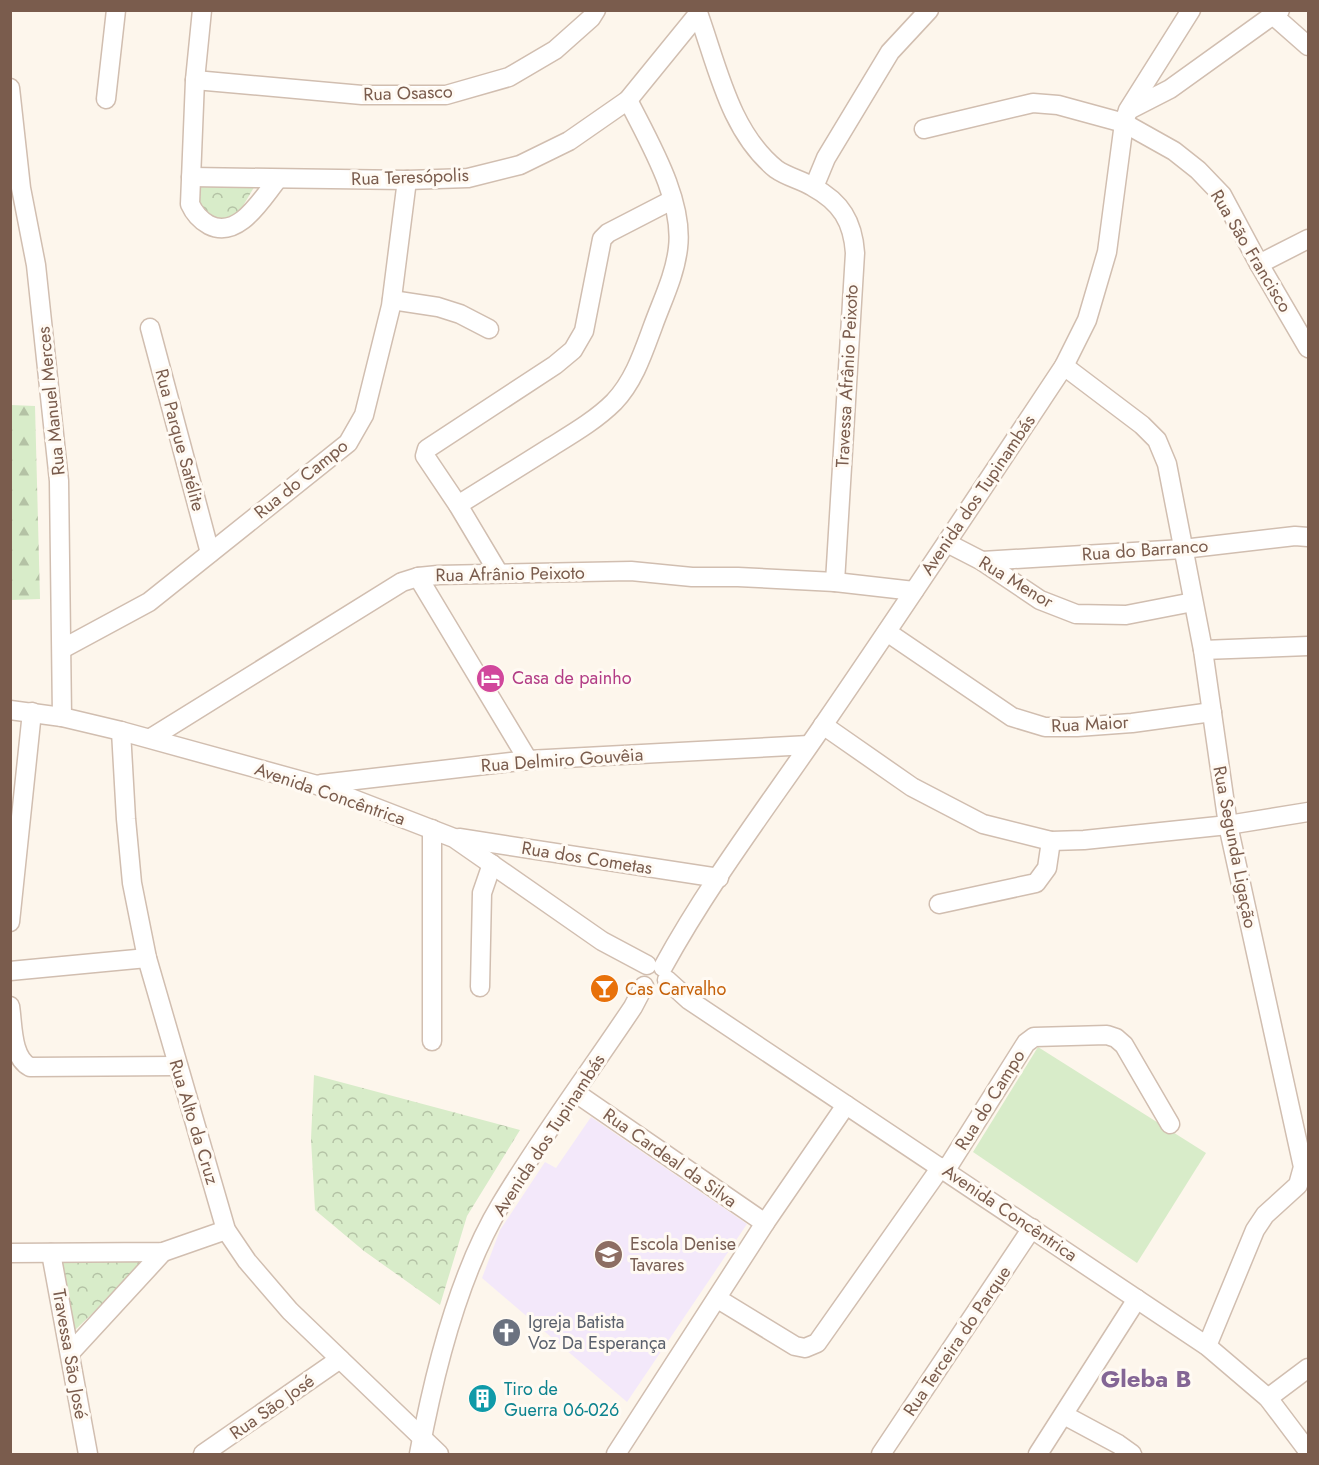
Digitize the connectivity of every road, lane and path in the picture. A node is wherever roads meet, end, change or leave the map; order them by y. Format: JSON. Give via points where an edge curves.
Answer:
{"nodes":[{"id":1,"x":116,"y":10,"type":"edge"},
{"id":2,"x":202,"y":10,"type":"edge"},
{"id":3,"x":596,"y":10,"type":"edge"},
{"id":4,"x":930,"y":10,"type":"edge"},
{"id":5,"x":1191,"y":10,"type":"edge"},
{"id":6,"x":698,"y":12,"type":"edge"},
{"id":7,"x":1277,"y":13,"type":"edge"},
{"id":8,"x":1308,"y":46,"type":"edge"},
{"id":9,"x":195,"y":80,"type":"junction"},
{"id":10,"x":1144,"y":85,"type":"junction"},
{"id":11,"x":10,"y":88,"type":"edge"},
{"id":12,"x":1170,"y":89,"type":"junction"},
{"id":13,"x":106,"y":99,"type":"dead end"},
{"id":14,"x":628,"y":100,"type":"junction"},
{"id":15,"x":1126,"y":117,"type":"junction"},
{"id":16,"x":924,"y":129,"type":"dead end"},
{"id":17,"x":191,"y":177,"type":"junction"},
{"id":18,"x":278,"y":178,"type":"junction"},
{"id":19,"x":407,"y":180,"type":"junction"},
{"id":20,"x":814,"y":187,"type":"junction"},
{"id":21,"x":672,"y":200,"type":"junction"},
{"id":22,"x":1308,"y":239,"type":"edge"},
{"id":23,"x":1259,"y":264,"type":"junction"},
{"id":24,"x":392,"y":300,"type":"junction"},
{"id":25,"x":150,"y":328,"type":"dead end"},
{"id":26,"x":489,"y":329,"type":"dead end"},
{"id":27,"x":1308,"y":348,"type":"edge"},
{"id":28,"x":1064,"y":366,"type":"junction"},
{"id":29,"x":458,"y":505,"type":"junction"},
{"id":30,"x":1308,"y":537,"type":"edge"},
{"id":31,"x":947,"y":543,"type":"junction"},
{"id":32,"x":1183,"y":549,"type":"junction"},
{"id":33,"x":210,"y":553,"type":"junction"},
{"id":34,"x":982,"y":561,"type":"junction"},
{"id":35,"x":498,"y":573,"type":"junction"},
{"id":36,"x":418,"y":577,"type":"junction"},
{"id":37,"x":836,"y":582,"type":"junction"},
{"id":38,"x":914,"y":591,"type":"junction"},
{"id":39,"x":1193,"y":602,"type":"junction"},
{"id":40,"x":887,"y":632,"type":"junction"},
{"id":41,"x":1308,"y":646,"type":"edge"},
{"id":42,"x":62,"y":649,"type":"junction"},
{"id":43,"x":1203,"y":650,"type":"junction"},
{"id":44,"x":10,"y":710,"type":"edge"},
{"id":45,"x":32,"y":712,"type":"junction"},
{"id":46,"x":1212,"y":712,"type":"junction"},
{"id":47,"x":62,"y":717,"type":"junction"},
{"id":48,"x":823,"y":725,"type":"junction"},
{"id":49,"x":121,"y":731,"type":"junction"},
{"id":50,"x":151,"y":738,"type":"junction"},
{"id":51,"x":809,"y":745,"type":"junction"},
{"id":52,"x":528,"y":760,"type":"junction"},
{"id":53,"x":316,"y":785,"type":"junction"},
{"id":54,"x":1308,"y":812,"type":"edge"},
{"id":55,"x":1228,"y":825,"type":"junction"},
{"id":56,"x":432,"y":829,"type":"junction"},
{"id":57,"x":454,"y":838,"type":"junction"},
{"id":58,"x":1051,"y":841,"type":"junction"},
{"id":59,"x":492,"y":864,"type":"junction"},
{"id":60,"x":719,"y":878,"type":"junction"},
{"id":61,"x":939,"y":904,"type":"dead end"},
{"id":62,"x":10,"y":922,"type":"edge"},
{"id":63,"x":147,"y":958,"type":"junction"},
{"id":64,"x":10,"y":971,"type":"edge"},
{"id":65,"x":654,"y":976,"type":"junction"},
{"id":66,"x":480,"y":987,"type":"dead end"},
{"id":67,"x":10,"y":1006,"type":"edge"},
{"id":68,"x":432,"y":1041,"type":"dead end"},
{"id":69,"x":177,"y":1066,"type":"junction"},
{"id":70,"x":576,"y":1093,"type":"junction"},
{"id":71,"x":846,"y":1105,"type":"junction"},
{"id":72,"x":1170,"y":1124,"type":"dead end"},
{"id":73,"x":943,"y":1168,"type":"junction"},
{"id":74,"x":765,"y":1223,"type":"junction"},
{"id":75,"x":1032,"y":1228,"type":"junction"},
{"id":76,"x":226,"y":1230,"type":"junction"},
{"id":77,"x":163,"y":1252,"type":"junction"},
{"id":78,"x":10,"y":1253,"type":"edge"},
{"id":79,"x":51,"y":1253,"type":"junction"},
{"id":80,"x":718,"y":1299,"type":"junction"},
{"id":81,"x":1137,"y":1299,"type":"junction"},
{"id":82,"x":1207,"y":1346,"type":"junction"},
{"id":83,"x":71,"y":1352,"type":"junction"},
{"id":84,"x":340,"y":1359,"type":"junction"},
{"id":85,"x":1308,"y":1368,"type":"edge"},
{"id":86,"x":1268,"y":1398,"type":"junction"},
{"id":87,"x":1064,"y":1415,"type":"junction"},
{"id":88,"x":421,"y":1447,"type":"edge"},
{"id":89,"x":1308,"y":1451,"type":"edge"},
{"id":90,"x":88,"y":1455,"type":"edge"},
{"id":91,"x":203,"y":1455,"type":"edge"},
{"id":92,"x":439,"y":1455,"type":"edge"},
{"id":93,"x":616,"y":1455,"type":"edge"},
{"id":94,"x":881,"y":1455,"type":"edge"},
{"id":95,"x":1038,"y":1455,"type":"edge"},
{"id":96,"x":1132,"y":1455,"type":"edge"}],
"edges":[{"from":1,"to":13,"type":"street"},
{"from":2,"to":9,"type":"street"},
{"from":3,"to":9,"type":"street","name":"Rua Osasco","via":[[555,50],[509,78],[446,95],[362,95]]},
{"from":4,"to":20,"type":"street","via":[[890,52],[826,158]]},
{"from":5,"to":10,"type":"street","name":"Avenida dos Tupinambás"},
{"from":6,"to":14,"type":"street","name":"Rua Teresópolis"},
{"from":6,"to":20,"type":"street","name":"Travessa Afrânio Peixoto","via":[[743,129],[778,170]]},
{"from":7,"to":8,"type":"street"},
{"from":7,"to":12,"type":"street"},
{"from":9,"to":17,"type":"street"},
{"from":10,"to":12,"type":"street"},
{"from":10,"to":15,"type":"street","name":"Avenida dos Tupinambás"},
{"from":11,"to":42,"type":"street","name":"Rua Manuel Merces","via":[[21,188],[36,265],[59,481]]},
{"from":12,"to":15,"type":"street"},
{"from":14,"to":19,"type":"street","name":"Rua Teresópolis","via":[[568,141],[520,165],[468,178]]},
{"from":14,"to":21,"type":"street","via":[[657,157]]},
{"from":15,"to":16,"type":"street","name":"Rua São Francisco","via":[[1033,103]]},
{"from":15,"to":23,"type":"street","name":"Rua São Francisco","via":[[1198,170],[1222,195]]},
{"from":15,"to":28,"type":"street","name":"Avenida dos Tupinambás","via":[[1107,252],[1087,320]]},
{"from":17,"to":18,"type":"street","name":"Rua Teresópolis"},
{"from":17,"to":18,"type":"street","via":[[192,208],[208,225],[224,228],[243,221]]},
{"from":18,"to":19,"type":"street","name":"Rua Teresópolis"},
{"from":19,"to":24,"type":"street","name":"Rua do Campo"},
{"from":20,"to":37,"type":"street","name":"Travessa Afrânio Peixoto","via":[[844,212],[851,225],[855,253]]},
{"from":21,"to":29,"type":"street","via":[[680,232],[678,251],[633,376],[614,402],[582,428]]},
{"from":21,"to":29,"type":"street","via":[[602,239],[584,331],[573,350],[427,449],[425,456]]},
{"from":22,"to":23,"type":"street"},
{"from":23,"to":27,"type":"street","name":"Rua São Francisco"},
{"from":24,"to":26,"type":"street","via":[[449,310]]},
{"from":24,"to":33,"type":"street","name":"Rua do Campo","via":[[364,415],[348,443]]},
{"from":25,"to":33,"type":"street","name":"Rua Parque Satélite"},
{"from":28,"to":31,"type":"street","name":"Avenida dos Tupinambás"},
{"from":28,"to":32,"type":"street","name":"Rua Segunda Ligação","via":[[1157,440],[1167,464]]},
{"from":29,"to":35,"type":"street"},
{"from":30,"to":32,"type":"street","name":"Rua do Barranco"},
{"from":31,"to":34,"type":"street","name":"Rua Menor"},
{"from":31,"to":38,"type":"street","name":"Avenida dos Tupinambás"},
{"from":32,"to":34,"type":"street","name":"Rua do Barranco"},
{"from":32,"to":39,"type":"street","name":"Rua Segunda Ligação"},
{"from":33,"to":42,"type":"street","name":"Rua do Campo","via":[[149,602]]},
{"from":34,"to":39,"type":"street","name":"Rua Menor","via":[[1040,600],[1076,614],[1126,615]]},
{"from":35,"to":36,"type":"street","name":"Rua Afrânio Peixoto"},
{"from":35,"to":37,"type":"street","name":"Rua Afrânio Peixoto","via":[[631,572]]},
{"from":36,"to":50,"type":"street","name":"Rua Afrânio Peixoto","via":[[402,582]]},
{"from":36,"to":52,"type":"street"},
{"from":37,"to":38,"type":"street","name":"Rua Afrânio Peixoto"},
{"from":38,"to":40,"type":"street","name":"Avenida dos Tupinambás"},
{"from":39,"to":43,"type":"street","name":"Rua Segunda Ligação"},
{"from":40,"to":46,"type":"street","name":"Rua Maior","via":[[1012,717],[1045,727],[1132,723]]},
{"from":40,"to":48,"type":"street","name":"Avenida dos Tupinambás"},
{"from":41,"to":43,"type":"street"},
{"from":42,"to":47,"type":"street","name":"Rua Manuel Merces"},
{"from":43,"to":46,"type":"street","name":"Rua Segunda Ligação"},
{"from":44,"to":45,"type":"street","name":"Avenida Concêntrica"},
{"from":45,"to":47,"type":"street","name":"Avenida Concêntrica"},
{"from":45,"to":62,"type":"street"},
{"from":46,"to":55,"type":"street","name":"Rua Segunda Ligação"},
{"from":47,"to":49,"type":"street","name":"Avenida Concêntrica"},
{"from":48,"to":51,"type":"street","name":"Avenida dos Tupinambás"},
{"from":48,"to":58,"type":"street","via":[[912,787],[983,824]]},
{"from":49,"to":50,"type":"street","name":"Avenida Concêntrica"},
{"from":49,"to":63,"type":"street","name":"Rua Alto da Cruz","via":[[132,883]]},
{"from":50,"to":53,"type":"street","name":"Avenida Concêntrica"},
{"from":51,"to":52,"type":"street","name":"Rua Delmiro Gouvêia"},
{"from":51,"to":60,"type":"street","name":"Avenida dos Tupinambás"},
{"from":52,"to":53,"type":"street","name":"Rua Delmiro Gouvêia"},
{"from":53,"to":56,"type":"street","name":"Avenida Concêntrica"},
{"from":54,"to":55,"type":"street"},
{"from":55,"to":58,"type":"street"},
{"from":55,"to":82,"type":"street","name":"Rua Segunda Ligação","via":[[1303,1167],[1298,1185],[1265,1215],[1255,1230]]},
{"from":56,"to":57,"type":"street","name":"Avenida Concêntrica"},
{"from":56,"to":68,"type":"street"},
{"from":57,"to":59,"type":"street","name":"Avenida Concêntrica"},
{"from":57,"to":60,"type":"street","name":"Rua dos Cometas"},
{"from":58,"to":61,"type":"street","via":[[1047,868],[1036,883]]},
{"from":59,"to":65,"type":"street","name":"Avenida Concêntrica"},
{"from":59,"to":66,"type":"street","via":[[482,893]]},
{"from":60,"to":65,"type":"street","name":"Avenida dos Tupinambás"},
{"from":63,"to":64,"type":"street"},
{"from":63,"to":69,"type":"street","name":"Rua Alto da Cruz"},
{"from":65,"to":70,"type":"street","name":"Avenida dos Tupinambás"},
{"from":65,"to":71,"type":"street","name":"Avenida Concêntrica"},
{"from":67,"to":69,"type":"street","via":[[18,1055],[30,1067]]},
{"from":69,"to":76,"type":"street","name":"Rua Alto da Cruz"},
{"from":70,"to":74,"type":"street","name":"Rua Cardeal da Silva"},
{"from":70,"to":88,"type":"street","name":"Avenida dos Tupinambás","via":[[500,1205],[473,1260],[449,1326]]},
{"from":71,"to":73,"type":"street","name":"Avenida Concêntrica"},
{"from":71,"to":74,"type":"street"},
{"from":72,"to":73,"type":"street","name":"Rua do Campo","via":[[1124,1045],[1116,1038],[1035,1037],[1026,1043]]},
{"from":73,"to":75,"type":"street","name":"Avenida Concêntrica"},
{"from":73,"to":80,"type":"street","via":[[816,1343],[806,1348],[795,1346]]},
{"from":74,"to":80,"type":"street"},
{"from":75,"to":81,"type":"street","name":"Avenida Concêntrica"},
{"from":75,"to":94,"type":"street","name":"Rua Terceira do Parque"},
{"from":76,"to":77,"type":"street"},
{"from":76,"to":84,"type":"street","name":"Rua Alto da Cruz","via":[[290,1311]]},
{"from":77,"to":79,"type":"street"},
{"from":77,"to":83,"type":"street"},
{"from":78,"to":79,"type":"street"},
{"from":79,"to":83,"type":"street","name":"Travessa São José"},
{"from":80,"to":93,"type":"street"},
{"from":81,"to":82,"type":"street","name":"Avenida Concêntrica"},
{"from":81,"to":87,"type":"street"},
{"from":82,"to":86,"type":"street","name":"Avenida Concêntrica"},
{"from":83,"to":90,"type":"street","name":"Travessa São José"},
{"from":84,"to":88,"type":"street","name":"Rua Alto da Cruz"},
{"from":84,"to":91,"type":"street","name":"Rua São José"},
{"from":85,"to":86,"type":"street"},
{"from":86,"to":89,"type":"street","name":"Avenida Concêntrica"},
{"from":87,"to":95,"type":"street"},
{"from":87,"to":96,"type":"street"},
{"from":88,"to":92,"type":"street","name":"Rua Alto da Cruz"}]}
